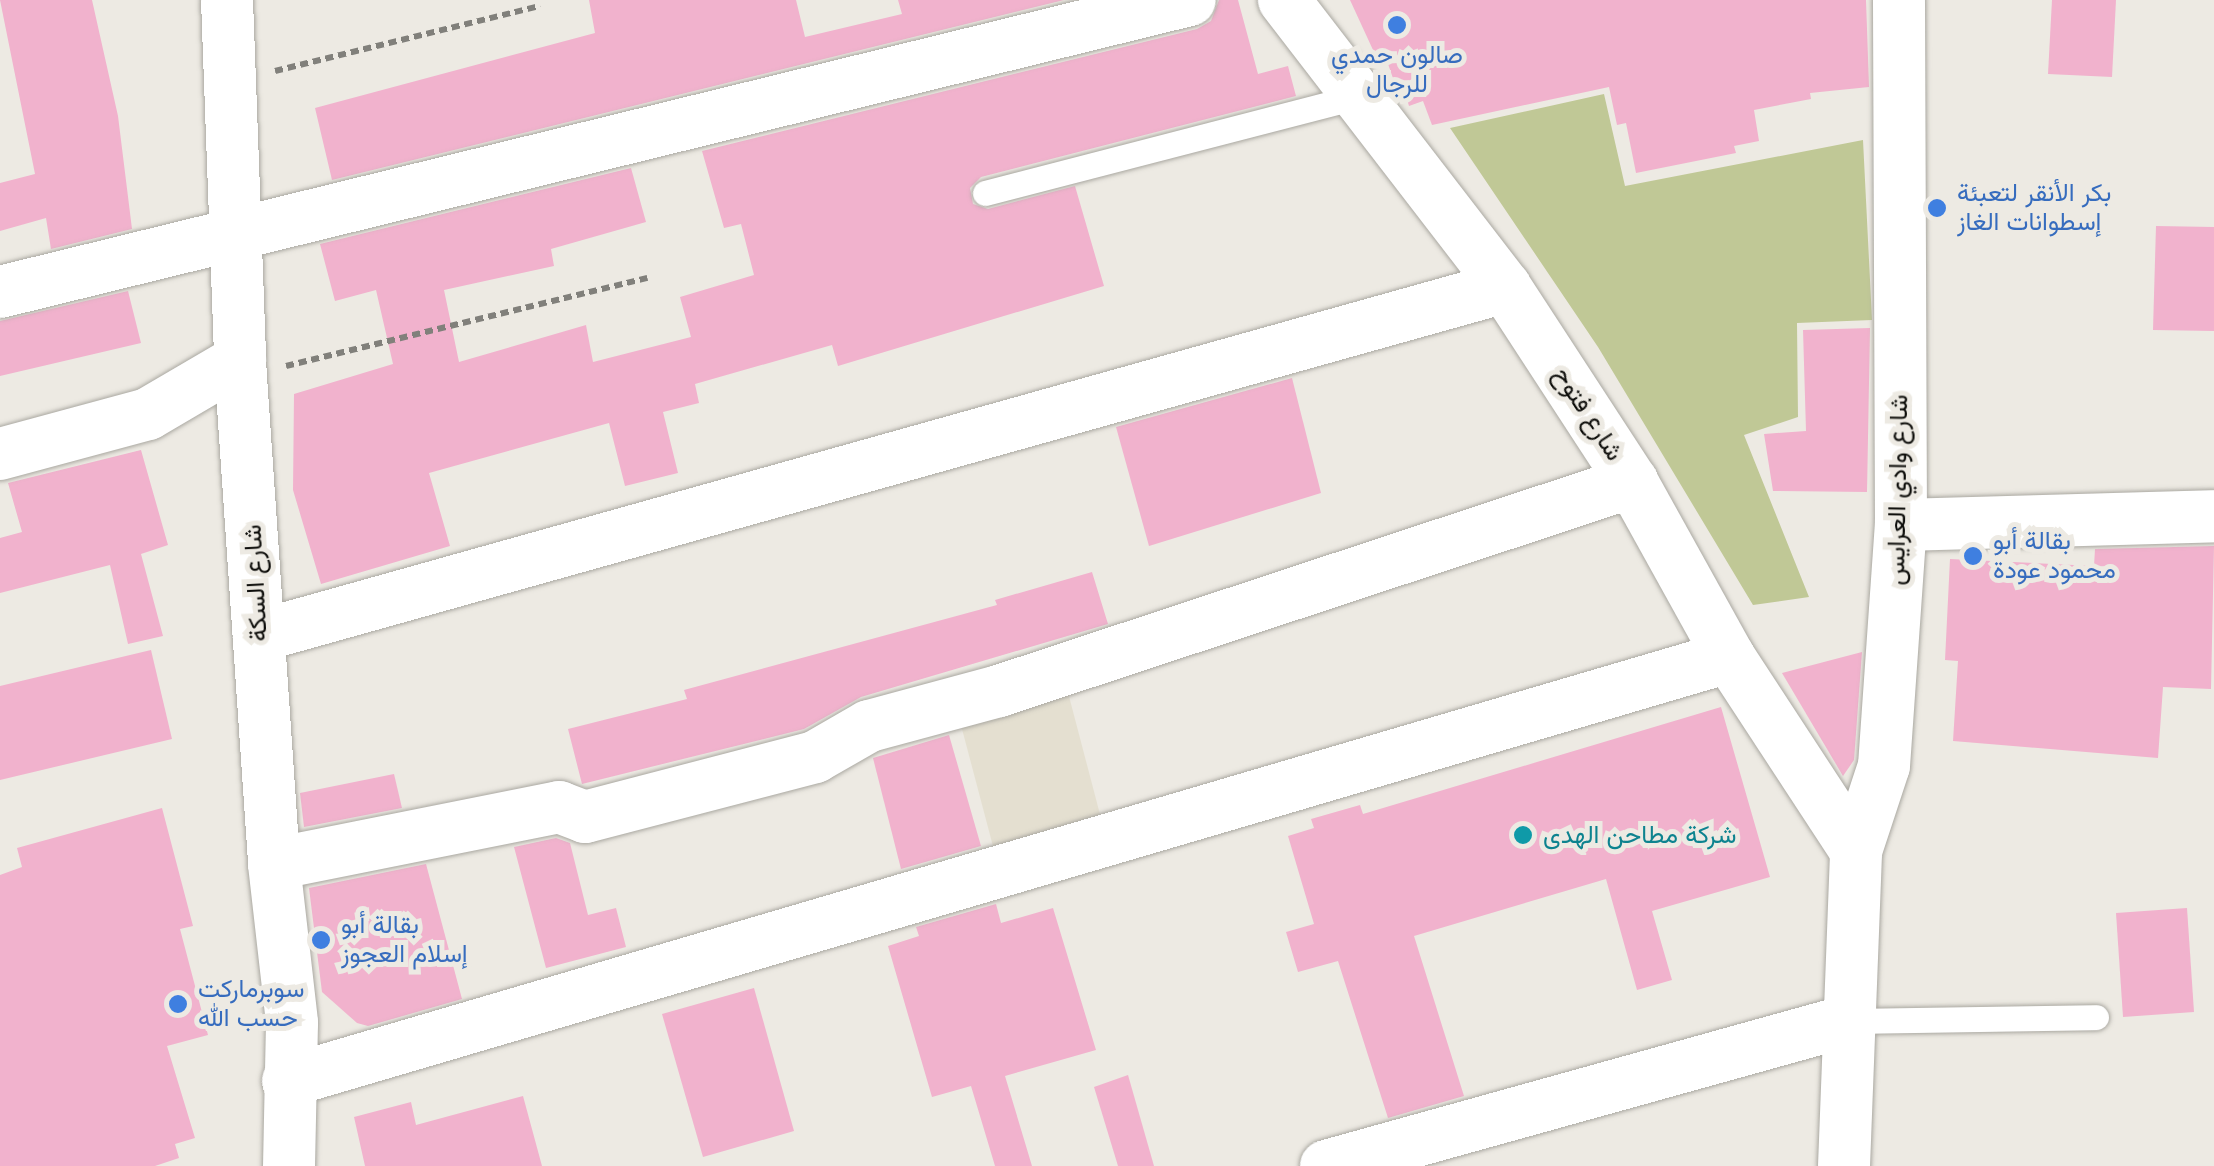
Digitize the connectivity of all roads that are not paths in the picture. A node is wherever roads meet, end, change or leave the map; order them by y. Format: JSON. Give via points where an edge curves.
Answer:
{"nodes":[{"id":1,"x":228,"y":0,"type":"edge"},
{"id":2,"x":1190,"y":0,"type":"edge"},
{"id":3,"x":1284,"y":0,"type":"edge"},
{"id":4,"x":1899,"y":0,"type":"edge"},
{"id":5,"x":1360,"y":96,"type":"junction"},
{"id":6,"x":985,"y":193,"type":"dead end"},
{"id":7,"x":236,"y":235,"type":"junction"},
{"id":8,"x":1505,"y":287,"type":"junction"},
{"id":9,"x":0,"y":292,"type":"edge"},
{"id":10,"x":241,"y":369,"type":"junction"},
{"id":11,"x":0,"y":454,"type":"edge"},
{"id":12,"x":1632,"y":482,"type":"junction"},
{"id":13,"x":2214,"y":516,"type":"edge"},
{"id":14,"x":1901,"y":526,"type":"junction"},
{"id":15,"x":259,"y":636,"type":"junction"},
{"id":16,"x":1729,"y":658,"type":"junction"},
{"id":17,"x":1856,"y":851,"type":"junction"},
{"id":18,"x":274,"y":864,"type":"junction"},
{"id":19,"x":1847,"y":997,"type":"junction"},
{"id":20,"x":2096,"y":1017,"type":"dead end"},
{"id":21,"x":288,"y":1081,"type":"junction"},
{"id":22,"x":1439,"y":1152,"type":"edge"},
{"id":23,"x":281,"y":1164,"type":"edge"},
{"id":24,"x":1326,"y":1166,"type":"edge"},
{"id":25,"x":1844,"y":1166,"type":"edge"}],
"edges":[{"from":1,"to":7,"type":"street","name":"شارع السكة"},
{"from":2,"to":7,"type":"street"},
{"from":3,"to":5,"type":"street","name":"شارع فتوح"},
{"from":4,"to":14,"type":"street","name":"شارع وادي العرايس"},
{"from":5,"to":6,"type":"lane"},
{"from":5,"to":8,"type":"street","name":"شارع فتوح"},
{"from":7,"to":9,"type":"street"},
{"from":7,"to":10,"type":"street","name":"شارع السكة"},
{"from":8,"to":12,"type":"street","name":"شارع فتوح"},
{"from":8,"to":15,"type":"street"},
{"from":10,"to":11,"type":"street","via":[[148,414]]},
{"from":10,"to":15,"type":"street","name":"شارع السكة"},
{"from":12,"to":16,"type":"street","name":"شارع فتوح"},
{"from":12,"to":18,"type":"street","via":[[999,691],[869,726],[814,756],[585,817],[559,807]]},
{"from":13,"to":14,"type":"street"},
{"from":14,"to":17,"type":"street","name":"شارع وادي العرايس","via":[[1884,766]]},
{"from":15,"to":18,"type":"street","name":"شارع السكة"},
{"from":16,"to":17,"type":"street","name":"شارع فتوح"},
{"from":16,"to":21,"type":"street"},
{"from":17,"to":19,"type":"street","name":"شارع وادي العرايس"},
{"from":18,"to":21,"type":"street","name":"شارع السكة","via":[[292,1024]]},
{"from":19,"to":20,"type":"lane"},
{"from":19,"to":22,"type":"street"},
{"from":19,"to":25,"type":"street"},
{"from":21,"to":23,"type":"street","name":"شارع السكة"},
{"from":22,"to":24,"type":"street"}]}
